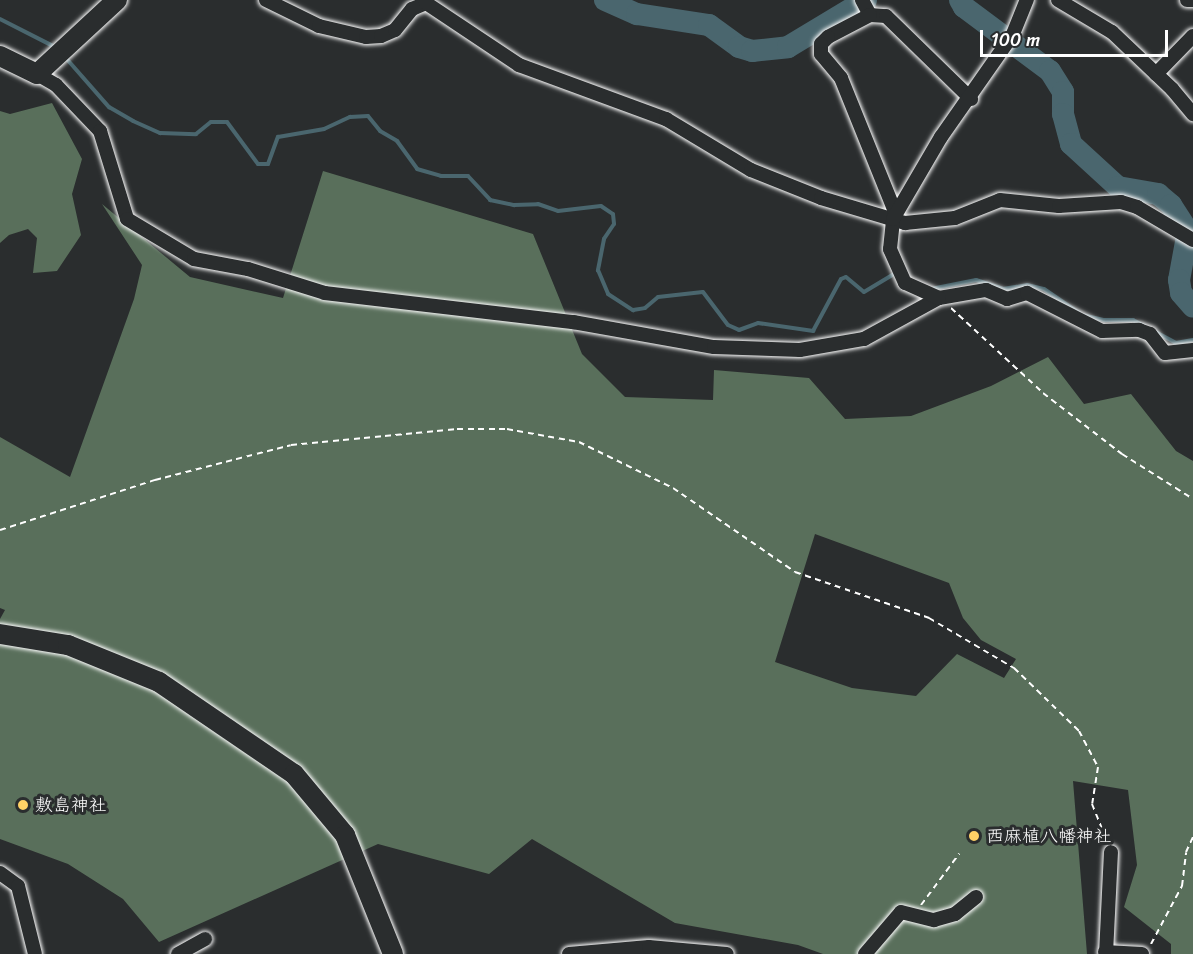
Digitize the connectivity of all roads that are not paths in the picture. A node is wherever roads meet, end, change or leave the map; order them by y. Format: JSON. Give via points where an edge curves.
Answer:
{"nodes":[{"id":1,"x":117,"y":0,"type":"edge"},
{"id":2,"x":266,"y":0,"type":"edge"},
{"id":3,"x":1027,"y":0,"type":"edge"},
{"id":4,"x":1058,"y":0,"type":"edge"},
{"id":5,"x":1187,"y":0,"type":"edge"},
{"id":6,"x":1193,"y":0,"type":"edge"},
{"id":7,"x":866,"y":8,"type":"edge"},
{"id":8,"x":1193,"y":36,"type":"edge"},
{"id":9,"x":0,"y":56,"type":"edge"},
{"id":10,"x":37,"y":74,"type":"junction"},
{"id":11,"x":1156,"y":74,"type":"junction"},
{"id":12,"x":971,"y":99,"type":"junction"},
{"id":13,"x":1193,"y":114,"type":"edge"},
{"id":14,"x":894,"y":216,"type":"junction"},
{"id":15,"x":1189,"y":238,"type":"edge"},
{"id":16,"x":939,"y":298,"type":"junction"},
{"id":17,"x":1193,"y":350,"type":"edge"},
{"id":18,"x":0,"y":634,"type":"edge"},
{"id":19,"x":1111,"y":852,"type":"road end"},
{"id":20,"x":0,"y":873,"type":"edge"},
{"id":21,"x":976,"y":897,"type":"dead end"},
{"id":22,"x":205,"y":939,"type":"dead end"},
{"id":23,"x":1106,"y":953,"type":"edge"},
{"id":24,"x":35,"y":954,"type":"edge"},
{"id":25,"x":178,"y":954,"type":"edge"},
{"id":26,"x":393,"y":954,"type":"edge"},
{"id":27,"x":569,"y":954,"type":"edge"},
{"id":28,"x":727,"y":954,"type":"edge"},
{"id":29,"x":865,"y":954,"type":"edge"},
{"id":30,"x":1144,"y":954,"type":"edge"}],
"edges":[{"from":1,"to":10,"type":"main road"},
{"from":2,"to":14,"type":"street","via":[[319,26],[366,37],[395,30],[412,9],[426,3],[519,65],[666,119],[751,170],[820,198]]},
{"from":3,"to":12,"type":"street","via":[[1010,39]]},
{"from":4,"to":11,"type":"street","via":[[1112,32]]},
{"from":5,"to":6,"type":"street"},
{"from":7,"to":12,"type":"street","via":[[886,16]]},
{"from":7,"to":14,"type":"street","via":[[821,44],[821,54],[845,86]]},
{"from":8,"to":11,"type":"street"},
{"from":9,"to":10,"type":"main road"},
{"from":10,"to":16,"type":"street","via":[[56,85],[100,131],[127,219],[194,259],[248,269],[325,293],[573,322],[714,347],[800,350],[864,339]]},
{"from":11,"to":13,"type":"street"},
{"from":12,"to":14,"type":"street","via":[[941,137]]},
{"from":14,"to":15,"type":"street","via":[[905,223],[955,218],[1000,200],[1059,206],[1120,202],[1137,207]]},
{"from":14,"to":16,"type":"street","via":[[890,249],[905,283]]},
{"from":16,"to":17,"type":"street","via":[[986,290],[1007,299],[1027,292],[1102,331],[1138,330],[1150,334],[1165,352]]},
{"from":18,"to":26,"type":"main road","via":[[68,645],[159,682],[294,774],[345,835]]},
{"from":19,"to":23,"type":"street"},
{"from":20,"to":24,"type":"street","via":[[18,886]]},
{"from":21,"to":29,"type":"street","via":[[955,915],[934,920],[901,912]]},
{"from":22,"to":25,"type":"street"},
{"from":23,"to":30,"type":"street"},
{"from":27,"to":28,"type":"street","via":[[649,947]]}]}
